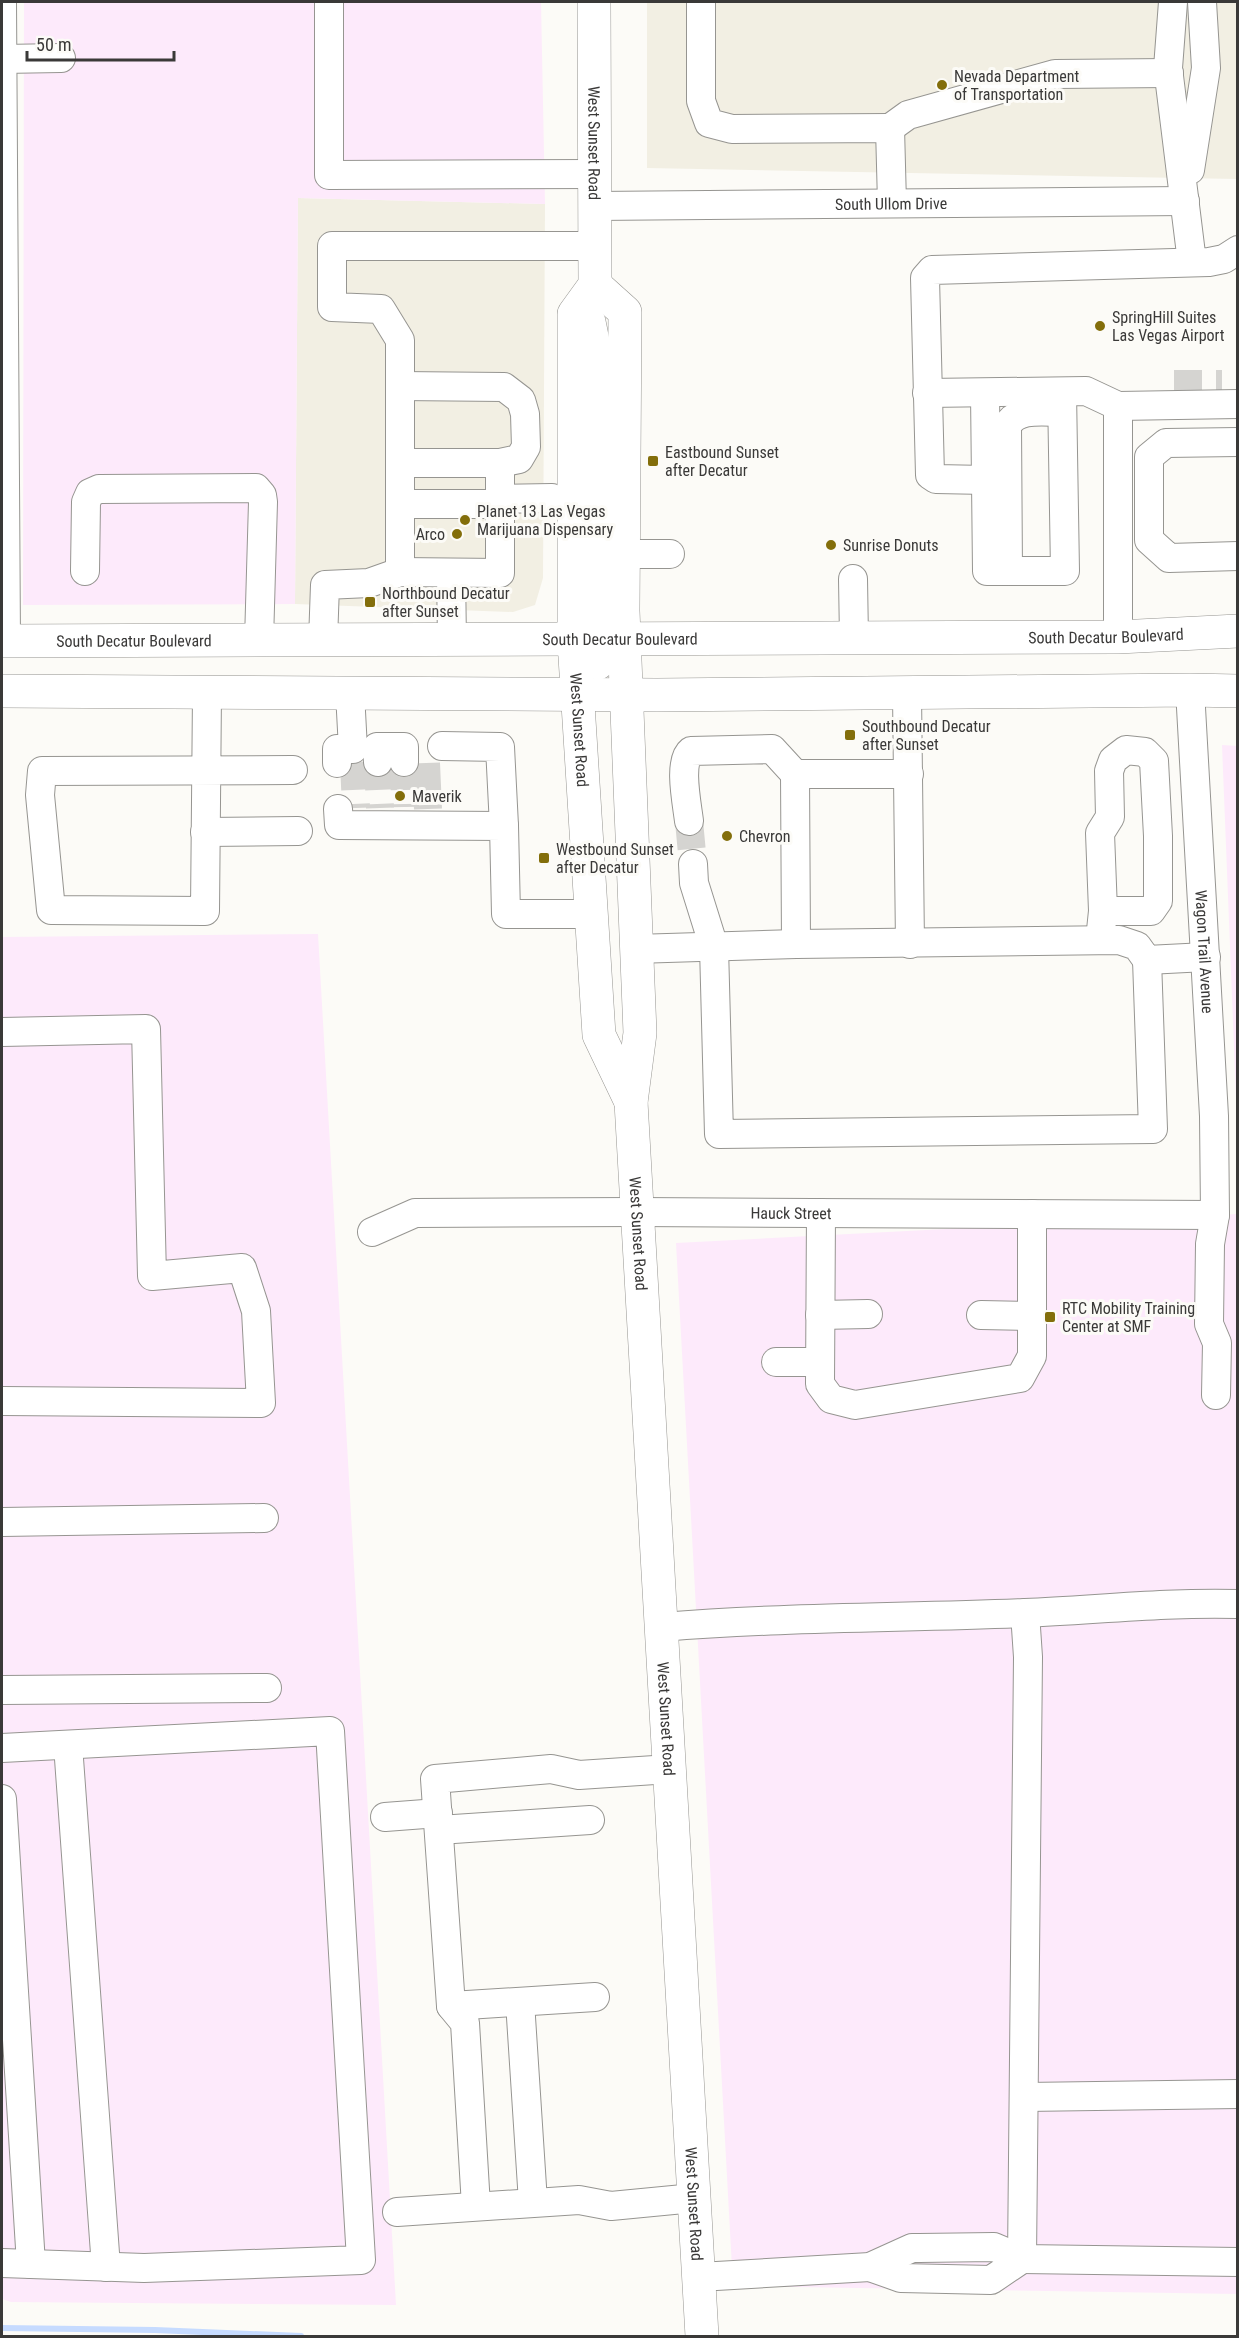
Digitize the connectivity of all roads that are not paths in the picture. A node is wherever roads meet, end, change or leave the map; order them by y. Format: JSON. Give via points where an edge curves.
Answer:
{"nodes":[{"id":1,"x":2,"y":2,"type":"edge"},
{"id":2,"x":329,"y":2,"type":"edge"},
{"id":3,"x":594,"y":2,"type":"edge"},
{"id":4,"x":701,"y":2,"type":"edge"},
{"id":5,"x":1173,"y":2,"type":"edge"},
{"id":6,"x":1202,"y":2,"type":"edge"},
{"id":7,"x":61,"y":58,"type":"dead end"},
{"id":8,"x":2,"y":59,"type":"edge"},
{"id":9,"x":1206,"y":69,"type":"junction"},
{"id":10,"x":1168,"y":71,"type":"junction"},
{"id":11,"x":890,"y":128,"type":"junction"},
{"id":12,"x":2,"y":181,"type":"edge"},
{"id":13,"x":595,"y":190,"type":"junction"},
{"id":14,"x":1185,"y":201,"type":"junction"},
{"id":15,"x":892,"y":203,"type":"junction"},
{"id":16,"x":595,"y":246,"type":"junction"},
{"id":17,"x":1238,"y":250,"type":"edge"},
{"id":18,"x":1192,"y":262,"type":"junction"},
{"id":19,"x":590,"y":292,"type":"junction"},
{"id":20,"x":1174,"y":384,"type":"tunnel mouth"},
{"id":21,"x":400,"y":386,"type":"junction"},
{"id":22,"x":927,"y":393,"type":"junction"},
{"id":23,"x":985,"y":393,"type":"junction"},
{"id":24,"x":573,"y":395,"type":"junction"},
{"id":25,"x":1232,"y":396,"type":"edge"},
{"id":26,"x":1062,"y":402,"type":"junction"},
{"id":27,"x":1151,"y":405,"type":"junction"},
{"id":28,"x":1119,"y":406,"type":"junction"},
{"id":29,"x":1238,"y":442,"type":"edge"},
{"id":30,"x":401,"y":463,"type":"junction"},
{"id":31,"x":500,"y":463,"type":"junction"},
{"id":32,"x":986,"y":480,"type":"junction"},
{"id":33,"x":552,"y":498,"type":"junction"},
{"id":34,"x":500,"y":501,"type":"junction"},
{"id":35,"x":401,"y":504,"type":"junction"},
{"id":36,"x":622,"y":554,"type":"junction"},
{"id":37,"x":670,"y":554,"type":"dead end"},
{"id":38,"x":1238,"y":556,"type":"edge"},
{"id":39,"x":85,"y":571,"type":"dead end"},
{"id":40,"x":1008,"y":571,"type":"junction"},
{"id":41,"x":400,"y":572,"type":"junction"},
{"id":42,"x":451,"y":573,"type":"junction"},
{"id":43,"x":853,"y":579,"type":"dead end"},
{"id":44,"x":1238,"y":631,"type":"edge"},
{"id":45,"x":1118,"y":637,"type":"junction"},
{"id":46,"x":854,"y":638,"type":"junction"},
{"id":47,"x":452,"y":640,"type":"junction"},
{"id":48,"x":587,"y":640,"type":"junction"},
{"id":49,"x":259,"y":641,"type":"junction"},
{"id":50,"x":323,"y":641,"type":"junction"},
{"id":51,"x":3,"y":649,"type":"edge"},
{"id":52,"x":1190,"y":690,"type":"junction"},
{"id":53,"x":2,"y":692,"type":"edge"},
{"id":54,"x":1238,"y":692,"type":"edge"},
{"id":55,"x":207,"y":693,"type":"junction"},
{"id":56,"x":350,"y":693,"type":"junction"},
{"id":57,"x":907,"y":694,"type":"junction"},
{"id":58,"x":601,"y":695,"type":"junction"},
{"id":59,"x":205,"y":770,"type":"junction"},
{"id":60,"x":293,"y":770,"type":"dead end"},
{"id":61,"x":795,"y":774,"type":"junction"},
{"id":62,"x":909,"y":774,"type":"junction"},
{"id":63,"x":398,"y":816,"type":"dead end"},
{"id":64,"x":689,"y":820,"type":"tunnel mouth"},
{"id":65,"x":504,"y":826,"type":"junction"},
{"id":66,"x":298,"y":831,"type":"dead end"},
{"id":67,"x":205,"y":832,"type":"junction"},
{"id":68,"x":693,"y":864,"type":"tunnel mouth"},
{"id":69,"x":1102,"y":911,"type":"junction"},
{"id":70,"x":592,"y":914,"type":"junction"},
{"id":71,"x":1100,"y":940,"type":"junction"},
{"id":72,"x":796,"y":944,"type":"junction"},
{"id":73,"x":910,"y":944,"type":"junction"},
{"id":74,"x":714,"y":947,"type":"junction"},
{"id":75,"x":636,"y":949,"type":"junction"},
{"id":76,"x":1206,"y":957,"type":"junction"},
{"id":77,"x":1147,"y":960,"type":"junction"},
{"id":78,"x":2,"y":1032,"type":"edge"},
{"id":79,"x":631,"y":1102,"type":"junction"},
{"id":80,"x":636,"y":1212,"type":"junction"},
{"id":81,"x":821,"y":1213,"type":"junction"},
{"id":82,"x":1032,"y":1214,"type":"junction"},
{"id":83,"x":1215,"y":1215,"type":"junction"},
{"id":84,"x":372,"y":1232,"type":"dead end"},
{"id":85,"x":868,"y":1314,"type":"dead end"},
{"id":86,"x":820,"y":1315,"type":"junction"},
{"id":87,"x":981,"y":1315,"type":"dead end"},
{"id":88,"x":1033,"y":1316,"type":"junction"},
{"id":89,"x":776,"y":1353,"type":"dead end"},
{"id":90,"x":820,"y":1353,"type":"junction"},
{"id":91,"x":1216,"y":1395,"type":"dead end"},
{"id":92,"x":2,"y":1401,"type":"edge"},
{"id":93,"x":264,"y":1518,"type":"dead end"},
{"id":94,"x":2,"y":1522,"type":"edge"},
{"id":95,"x":1238,"y":1604,"type":"edge"},
{"id":96,"x":1025,"y":1613,"type":"junction"},
{"id":97,"x":662,"y":1627,"type":"junction"},
{"id":98,"x":267,"y":1688,"type":"dead end"},
{"id":99,"x":2,"y":1690,"type":"edge"},
{"id":100,"x":68,"y":1745,"type":"junction"},
{"id":101,"x":2,"y":1748,"type":"edge"},
{"id":102,"x":670,"y":1769,"type":"junction"},
{"id":103,"x":2,"y":1799,"type":"edge"},
{"id":104,"x":385,"y":1817,"type":"dead end"},
{"id":105,"x":590,"y":1820,"type":"dead end"},
{"id":106,"x":438,"y":1822,"type":"junction"},
{"id":107,"x":4,"y":1884,"type":"edge"},
{"id":108,"x":595,"y":1997,"type":"dead end"},
{"id":109,"x":520,"y":2002,"type":"junction"},
{"id":110,"x":451,"y":2006,"type":"junction"},
{"id":111,"x":1238,"y":2094,"type":"edge"},
{"id":112,"x":1024,"y":2097,"type":"junction"},
{"id":113,"x":694,"y":2198,"type":"junction"},
{"id":114,"x":533,"y":2202,"type":"junction"},
{"id":115,"x":476,"y":2206,"type":"junction"},
{"id":116,"x":397,"y":2212,"type":"dead end"},
{"id":117,"x":1022,"y":2259,"type":"junction"},
{"id":118,"x":2,"y":2262,"type":"edge"},
{"id":119,"x":1238,"y":2262,"type":"edge"},
{"id":120,"x":31,"y":2264,"type":"junction"},
{"id":121,"x":106,"y":2266,"type":"junction"},
{"id":122,"x":699,"y":2277,"type":"junction"},
{"id":123,"x":702,"y":2337,"type":"edge"}],
"edges":[{"from":1,"to":8,"type":"street"},
{"from":2,"to":13,"type":"street","name":"South Ullom Drive","via":[[329,175]]},
{"from":3,"to":13,"type":"main road","name":"West Sunset Road"},
{"from":4,"to":11,"type":"street","via":[[701,101],[709,123],[732,129]]},
{"from":5,"to":10,"type":"street"},
{"from":6,"to":9,"type":"street"},
{"from":7,"to":8,"type":"street"},
{"from":8,"to":12,"type":"street"},
{"from":9,"to":10,"type":"street"},
{"from":9,"to":14,"type":"street"},
{"from":10,"to":11,"type":"street","via":[[1055,74],[908,116]]},
{"from":10,"to":14,"type":"street"},
{"from":11,"to":15,"type":"street"},
{"from":12,"to":51,"type":"street"},
{"from":13,"to":15,"type":"street","name":"South Ullom Drive"},
{"from":13,"to":16,"type":"main road","name":"West Sunset Road"},
{"from":14,"to":15,"type":"street","name":"South Ullom Drive"},
{"from":14,"to":18,"type":"street"},
{"from":16,"to":19,"type":"main road","name":"West Sunset Road"},
{"from":16,"to":21,"type":"street","via":[[332,246],[332,307],[381,309],[400,340]]},
{"from":17,"to":18,"type":"street","via":[[1224,259]]},
{"from":18,"to":22,"type":"street","via":[[932,270],[925,278]]},
{"from":19,"to":24,"type":"main road","name":"West Sunset Road","via":[[574,314]]},
{"from":19,"to":36,"type":"main road","name":"West Sunset Road","via":[[625,312]]},
{"from":19,"to":48,"type":"main road","via":[[597,356]]},
{"from":20,"to":27,"type":"street"},
{"from":21,"to":30,"type":"street"},
{"from":21,"to":31,"type":"street","via":[[504,387],[513,392],[521,400],[525,414],[526,447],[519,459]]},
{"from":22,"to":23,"type":"street"},
{"from":22,"to":32,"type":"street","via":[[930,475],[936,479]]},
{"from":23,"to":26,"type":"street"},
{"from":23,"to":32,"type":"street"},
{"from":24,"to":33,"type":"main road","via":[[552,462]]},
{"from":24,"to":48,"type":"main road","name":"West Sunset Road"},
{"from":25,"to":27,"type":"street"},
{"from":26,"to":28,"type":"street","via":[[1086,392]]},
{"from":26,"to":40,"type":"street","via":[[1019,414],[1007,426]]},
{"from":26,"to":40,"type":"street","via":[[1065,571]]},
{"from":27,"to":28,"type":"street"},
{"from":28,"to":45,"type":"street"},
{"from":29,"to":38,"type":"street","via":[[1166,443],[1149,457],[1149,540],[1169,558]]},
{"from":30,"to":31,"type":"street"},
{"from":30,"to":35,"type":"street"},
{"from":31,"to":34,"type":"street"},
{"from":32,"to":40,"type":"street","via":[[987,572]]},
{"from":33,"to":34,"type":"street"},
{"from":33,"to":48,"type":"main road"},
{"from":34,"to":35,"type":"street"},
{"from":34,"to":42,"type":"street","via":[[500,573]]},
{"from":35,"to":41,"type":"street"},
{"from":36,"to":37,"type":"street"},
{"from":36,"to":48,"type":"main road","name":"West Sunset Road"},
{"from":39,"to":49,"type":"street","via":[[86,502],[90,493],[99,489],[256,488],[263,502]]},
{"from":41,"to":42,"type":"street"},
{"from":41,"to":50,"type":"street","via":[[369,583],[325,585]]},
{"from":42,"to":47,"type":"street"},
{"from":43,"to":46,"type":"street"},
{"from":44,"to":45,"type":"main road","name":"South Decatur Boulevard"},
{"from":45,"to":46,"type":"main road","name":"South Decatur Boulevard"},
{"from":46,"to":48,"type":"main road","name":"South Decatur Boulevard"},
{"from":47,"to":48,"type":"main road","name":"South Decatur Boulevard"},
{"from":47,"to":50,"type":"main road","name":"South Decatur Boulevard"},
{"from":48,"to":58,"type":"main road","name":"West Sunset Road"},
{"from":48,"to":58,"type":"main road","name":"West Sunset Road"},
{"from":49,"to":50,"type":"main road","name":"South Decatur Boulevard"},
{"from":49,"to":51,"type":"main road","name":"South Decatur Boulevard"},
{"from":52,"to":54,"type":"main road"},
{"from":52,"to":57,"type":"main road"},
{"from":52,"to":76,"type":"street","name":"Wagon Trail Avenue"},
{"from":53,"to":55,"type":"main road"},
{"from":55,"to":56,"type":"main road"},
{"from":55,"to":59,"type":"street"},
{"from":56,"to":58,"type":"main road"},
{"from":56,"to":65,"type":"street","via":[[395,755],[500,747]]},
{"from":57,"to":58,"type":"main road"},
{"from":57,"to":62,"type":"street"},
{"from":58,"to":70,"type":"main road","name":"West Sunset Road"},
{"from":58,"to":75,"type":"main road","name":"West Sunset Road"},
{"from":59,"to":60,"type":"street"},
{"from":59,"to":67,"type":"street"},
{"from":59,"to":67,"type":"street","via":[[42,771],[40,795],[51,910],[205,910]]},
{"from":61,"to":62,"type":"street"},
{"from":61,"to":64,"type":"street","via":[[772,749],[691,751],[684,765]]},
{"from":61,"to":72,"type":"street"},
{"from":62,"to":73,"type":"street"},
{"from":63,"to":65,"type":"street"},
{"from":65,"to":70,"type":"street","via":[[506,914]]},
{"from":66,"to":67,"type":"street"},
{"from":68,"to":74,"type":"street","via":[[694,883]]},
{"from":69,"to":69,"type":"street","via":[[1151,911],[1158,901],[1154,761],[1145,752],[1126,750],[1113,760],[1109,771],[1110,817],[1100,833]]},
{"from":69,"to":71,"type":"street"},
{"from":70,"to":79,"type":"main road","name":"West Sunset Road","via":[[599,1035]]},
{"from":71,"to":73,"type":"street"},
{"from":71,"to":77,"type":"street","via":[[1119,940],[1137,946]]},
{"from":72,"to":73,"type":"street"},
{"from":72,"to":74,"type":"street"},
{"from":74,"to":75,"type":"street"},
{"from":74,"to":77,"type":"street","via":[[719,1134],[1153,1129]]},
{"from":75,"to":79,"type":"main road","name":"West Sunset Road","via":[[640,1034]]},
{"from":76,"to":77,"type":"street"},
{"from":76,"to":83,"type":"street","name":"Wagon Trail Avenue"},
{"from":78,"to":92,"type":"street","via":[[146,1029],[152,1276],[242,1268],[256,1311],[261,1403]]},
{"from":79,"to":80,"type":"main road","name":"West Sunset Road"},
{"from":80,"to":81,"type":"street","name":"Hauck Street"},
{"from":80,"to":84,"type":"street","name":"Hauck Street","via":[[415,1213]]},
{"from":80,"to":97,"type":"main road","name":"West Sunset Road"},
{"from":81,"to":82,"type":"street","name":"Hauck Street"},
{"from":81,"to":86,"type":"street"},
{"from":82,"to":83,"type":"street","name":"Hauck Street"},
{"from":82,"to":88,"type":"street"},
{"from":83,"to":91,"type":"street","name":"Wagon Trail Avenue","via":[[1210,1244],[1209,1324],[1217,1343]]},
{"from":85,"to":86,"type":"street"},
{"from":86,"to":90,"type":"street"},
{"from":87,"to":88,"type":"street"},
{"from":88,"to":90,"type":"street","via":[[1032,1356],[1020,1378],[855,1405],[831,1399],[820,1384]]},
{"from":89,"to":90,"type":"street"},
{"from":93,"to":94,"type":"street"},
{"from":95,"to":96,"type":"street","via":[[1187,1603]]},
{"from":96,"to":97,"type":"street"},
{"from":96,"to":112,"type":"street","via":[[1028,1657]]},
{"from":97,"to":102,"type":"main road","name":"West Sunset Road"},
{"from":98,"to":99,"type":"street"},
{"from":100,"to":101,"type":"street"},
{"from":100,"to":121,"type":"street"},
{"from":100,"to":121,"type":"street","via":[[330,1731],[362,2260]]},
{"from":102,"to":106,"type":"street","via":[[579,1775],[551,1769],[435,1779]]},
{"from":102,"to":113,"type":"main road","name":"West Sunset Road"},
{"from":103,"to":107,"type":"street"},
{"from":104,"to":106,"type":"street"},
{"from":105,"to":106,"type":"street"},
{"from":106,"to":110,"type":"street"},
{"from":107,"to":120,"type":"street"},
{"from":108,"to":109,"type":"street"},
{"from":109,"to":110,"type":"street"},
{"from":109,"to":114,"type":"street"},
{"from":110,"to":115,"type":"street","via":[[465,2023]]},
{"from":111,"to":112,"type":"street"},
{"from":112,"to":117,"type":"street"},
{"from":113,"to":114,"type":"street","via":[[611,2206],[579,2200]]},
{"from":113,"to":122,"type":"main road","name":"West Sunset Road"},
{"from":114,"to":115,"type":"street"},
{"from":115,"to":116,"type":"street"},
{"from":117,"to":119,"type":"street"},
{"from":117,"to":122,"type":"street","via":[[994,2247],[912,2248],[870,2267]]},
{"from":118,"to":120,"type":"street"},
{"from":120,"to":121,"type":"street"},
{"from":122,"to":123,"type":"main road","name":"West Sunset Road"}]}
